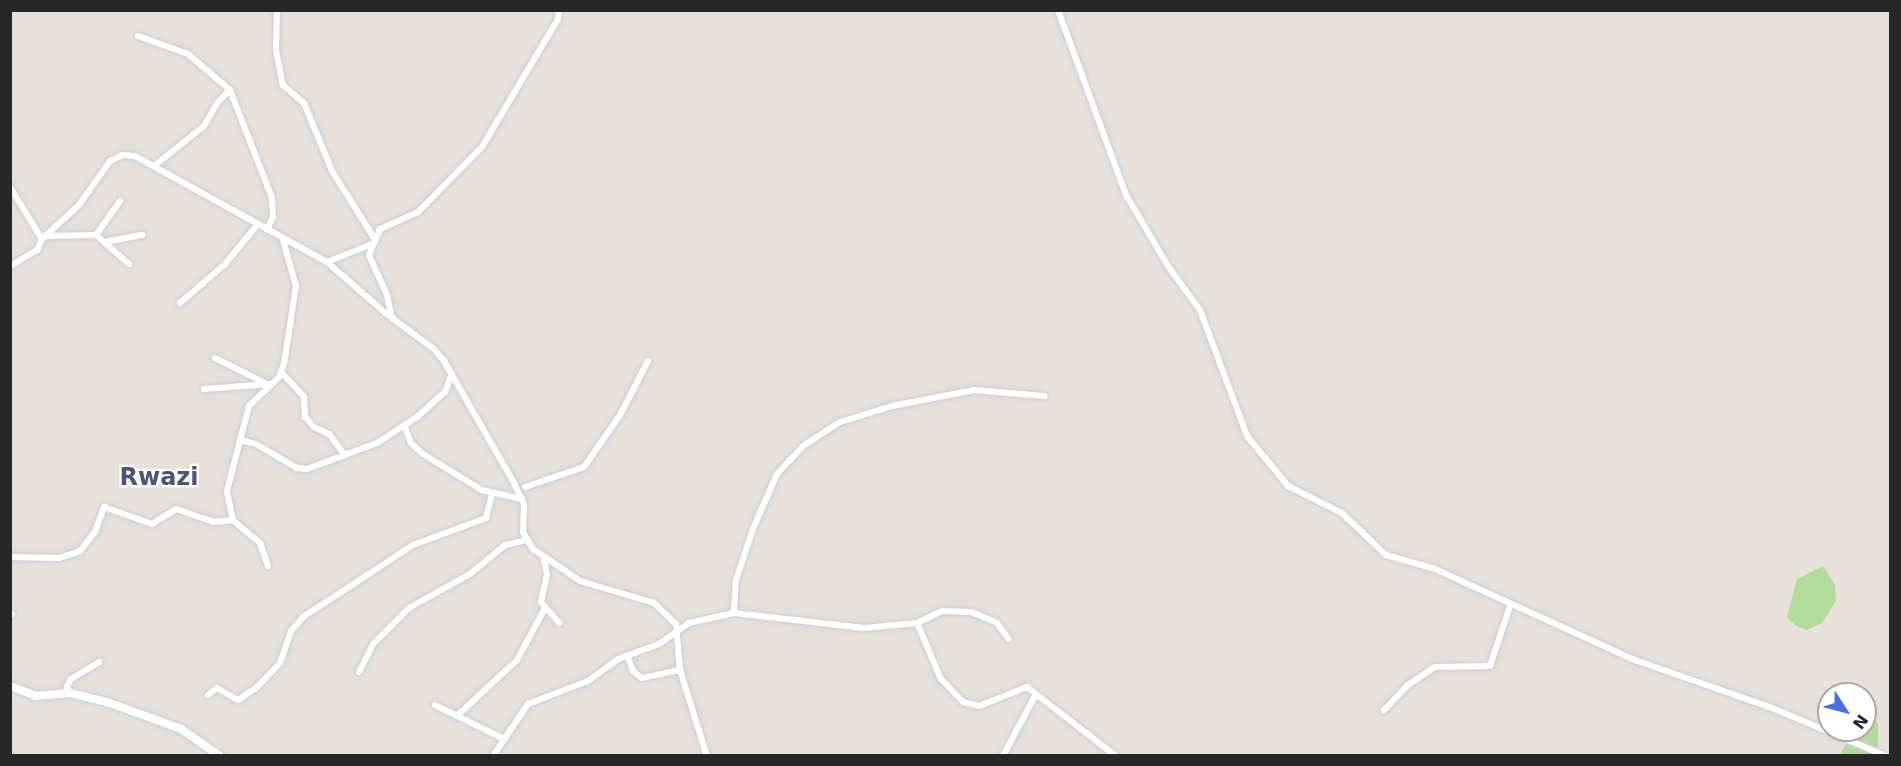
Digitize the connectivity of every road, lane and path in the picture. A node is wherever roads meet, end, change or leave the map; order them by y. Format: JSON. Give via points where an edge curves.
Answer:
{"nodes":[{"id":1,"x":277,"y":10,"type":"edge"},
{"id":2,"x":559,"y":10,"type":"edge"},
{"id":3,"x":1058,"y":10,"type":"edge"},
{"id":4,"x":138,"y":36,"type":"dead end"},
{"id":5,"x":230,"y":90,"type":"junction"},
{"id":6,"x":154,"y":166,"type":"junction"},
{"id":7,"x":10,"y":187,"type":"edge"},
{"id":8,"x":120,"y":201,"type":"dead end"},
{"id":9,"x":258,"y":224,"type":"junction"},
{"id":10,"x":267,"y":230,"type":"junction"},
{"id":11,"x":96,"y":235,"type":"junction"},
{"id":12,"x":142,"y":235,"type":"dead end"},
{"id":13,"x":43,"y":238,"type":"junction"},
{"id":14,"x":283,"y":239,"type":"junction"},
{"id":15,"x":373,"y":241,"type":"junction"},
{"id":16,"x":105,"y":242,"type":"junction"},
{"id":17,"x":327,"y":262,"type":"junction"},
{"id":18,"x":129,"y":264,"type":"dead end"},
{"id":19,"x":10,"y":266,"type":"edge"},
{"id":20,"x":180,"y":303,"type":"dead end"},
{"id":21,"x":392,"y":318,"type":"junction"},
{"id":22,"x":215,"y":358,"type":"dead end"},
{"id":23,"x":648,"y":361,"type":"dead end"},
{"id":24,"x":282,"y":373,"type":"junction"},
{"id":25,"x":452,"y":373,"type":"junction"},
{"id":26,"x":267,"y":383,"type":"junction"},
{"id":27,"x":204,"y":389,"type":"dead end"},
{"id":28,"x":1045,"y":396,"type":"dead end"},
{"id":29,"x":404,"y":425,"type":"junction"},
{"id":30,"x":240,"y":440,"type":"junction"},
{"id":31,"x":344,"y":454,"type":"junction"},
{"id":32,"x":525,"y":487,"type":"dead end"},
{"id":33,"x":492,"y":494,"type":"junction"},
{"id":34,"x":522,"y":499,"type":"junction"},
{"id":35,"x":233,"y":520,"type":"junction"},
{"id":36,"x":527,"y":540,"type":"junction"},
{"id":37,"x":10,"y":557,"type":"edge"},
{"id":38,"x":544,"y":560,"type":"junction"},
{"id":39,"x":268,"y":566,"type":"dead end"},
{"id":40,"x":1510,"y":606,"type":"junction"},
{"id":41,"x":545,"y":608,"type":"junction"},
{"id":42,"x":734,"y":613,"type":"junction"},
{"id":43,"x":560,"y":623,"type":"dead end"},
{"id":44,"x":917,"y":623,"type":"junction"},
{"id":45,"x":678,"y":631,"type":"junction"},
{"id":46,"x":1009,"y":639,"type":"dead end"},
{"id":47,"x":627,"y":655,"type":"junction"},
{"id":48,"x":99,"y":662,"type":"dead end"},
{"id":49,"x":680,"y":670,"type":"junction"},
{"id":50,"x":359,"y":672,"type":"dead end"},
{"id":51,"x":10,"y":686,"type":"edge"},
{"id":52,"x":70,"y":693,"type":"junction"},
{"id":53,"x":1036,"y":694,"type":"junction"},
{"id":54,"x":208,"y":695,"type":"dead end"},
{"id":55,"x":435,"y":705,"type":"dead end"},
{"id":56,"x":1384,"y":710,"type":"dead end"},
{"id":57,"x":458,"y":715,"type":"junction"},
{"id":58,"x":504,"y":739,"type":"junction"},
{"id":59,"x":219,"y":756,"type":"edge"},
{"id":60,"x":493,"y":756,"type":"edge"},
{"id":61,"x":707,"y":756,"type":"edge"},
{"id":62,"x":1003,"y":756,"type":"edge"},
{"id":63,"x":1116,"y":756,"type":"edge"},
{"id":64,"x":1886,"y":756,"type":"edge"}],
"edges":[{"from":1,"to":15,"type":"street","via":[[276,50],[283,85],[304,103],[332,171]]},
{"from":2,"to":15,"type":"street","via":[[558,19],[482,147],[418,212],[385,225]]},
{"from":3,"to":40,"type":"street","via":[[1126,195],[1168,266],[1200,310],[1247,436],[1288,486],[1342,513],[1386,555],[1435,569]]},
{"from":4,"to":5,"type":"street","via":[[188,54]]},
{"from":5,"to":6,"type":"street","via":[[204,126]]},
{"from":5,"to":10,"type":"street","via":[[272,198],[273,217]]},
{"from":6,"to":9,"type":"street"},
{"from":6,"to":13,"type":"street","via":[[135,156],[123,155],[110,161],[80,205]]},
{"from":7,"to":13,"type":"street"},
{"from":8,"to":11,"type":"street"},
{"from":9,"to":10,"type":"street"},
{"from":9,"to":20,"type":"street","via":[[225,264]]},
{"from":10,"to":14,"type":"street"},
{"from":11,"to":13,"type":"street"},
{"from":11,"to":16,"type":"street"},
{"from":12,"to":16,"type":"street"},
{"from":13,"to":19,"type":"street","via":[[37,250]]},
{"from":14,"to":17,"type":"street"},
{"from":14,"to":24,"type":"street","via":[[296,286]]},
{"from":15,"to":17,"type":"street"},
{"from":15,"to":21,"type":"street","via":[[369,255],[387,295]]},
{"from":16,"to":18,"type":"street"},
{"from":17,"to":21,"type":"street"},
{"from":21,"to":25,"type":"street","via":[[434,349]]},
{"from":22,"to":26,"type":"street"},
{"from":23,"to":32,"type":"street","via":[[620,416],[584,467]]},
{"from":24,"to":26,"type":"street"},
{"from":24,"to":31,"type":"street","via":[[301,393],[302,409],[309,422],[329,434]]},
{"from":25,"to":29,"type":"street","via":[[439,400]]},
{"from":25,"to":34,"type":"street"},
{"from":26,"to":27,"type":"street"},
{"from":26,"to":30,"type":"street","via":[[249,406]]},
{"from":28,"to":42,"type":"street","via":[[974,390],[892,406],[840,422],[803,446],[777,474],[753,529],[736,580]]},
{"from":29,"to":31,"type":"street","via":[[377,443]]},
{"from":29,"to":33,"type":"street","via":[[411,443],[423,454]]},
{"from":30,"to":31,"type":"street","via":[[266,449],[302,470]]},
{"from":30,"to":35,"type":"street","via":[[227,491]]},
{"from":33,"to":34,"type":"street"},
{"from":33,"to":54,"type":"street","via":[[486,518],[413,545],[303,617],[291,631],[280,663],[257,687],[238,699],[217,688]]},
{"from":34,"to":36,"type":"street","via":[[521,522]]},
{"from":35,"to":37,"type":"street","via":[[214,522],[176,509],[152,524],[104,507],[95,532],[80,551],[59,558]]},
{"from":35,"to":39,"type":"street","via":[[260,543]]},
{"from":36,"to":38,"type":"street"},
{"from":36,"to":50,"type":"street","via":[[505,545],[470,574],[409,609],[374,644]]},
{"from":38,"to":41,"type":"street","via":[[547,574],[540,594]]},
{"from":38,"to":45,"type":"street","via":[[580,581],[654,603],[672,618]]},
{"from":40,"to":56,"type":"street","via":[[1490,666],[1435,667],[1408,685]]},
{"from":40,"to":64,"type":"street","via":[[1555,621],[1635,660],[1772,708]]},
{"from":41,"to":43,"type":"street"},
{"from":41,"to":57,"type":"street","via":[[517,660]]},
{"from":42,"to":44,"type":"street","via":[[864,628]]},
{"from":42,"to":45,"type":"street","via":[[695,621]]},
{"from":44,"to":46,"type":"street","via":[[942,611],[971,612],[996,622]]},
{"from":44,"to":53,"type":"street","via":[[941,679],[963,702],[979,706],[1027,687]]},
{"from":45,"to":47,"type":"street","via":[[659,644]]},
{"from":45,"to":49,"type":"street"},
{"from":47,"to":49,"type":"street","via":[[633,671],[642,678]]},
{"from":47,"to":58,"type":"street","via":[[588,681],[528,704]]},
{"from":48,"to":52,"type":"street","via":[[71,680],[67,687]]},
{"from":49,"to":61,"type":"street"},
{"from":51,"to":52,"type":"street","via":[[36,696]]},
{"from":52,"to":59,"type":"street","via":[[181,729]]},
{"from":53,"to":62,"type":"street"},
{"from":53,"to":63,"type":"street"},
{"from":55,"to":57,"type":"street"},
{"from":57,"to":58,"type":"street"},
{"from":58,"to":60,"type":"street"}]}
